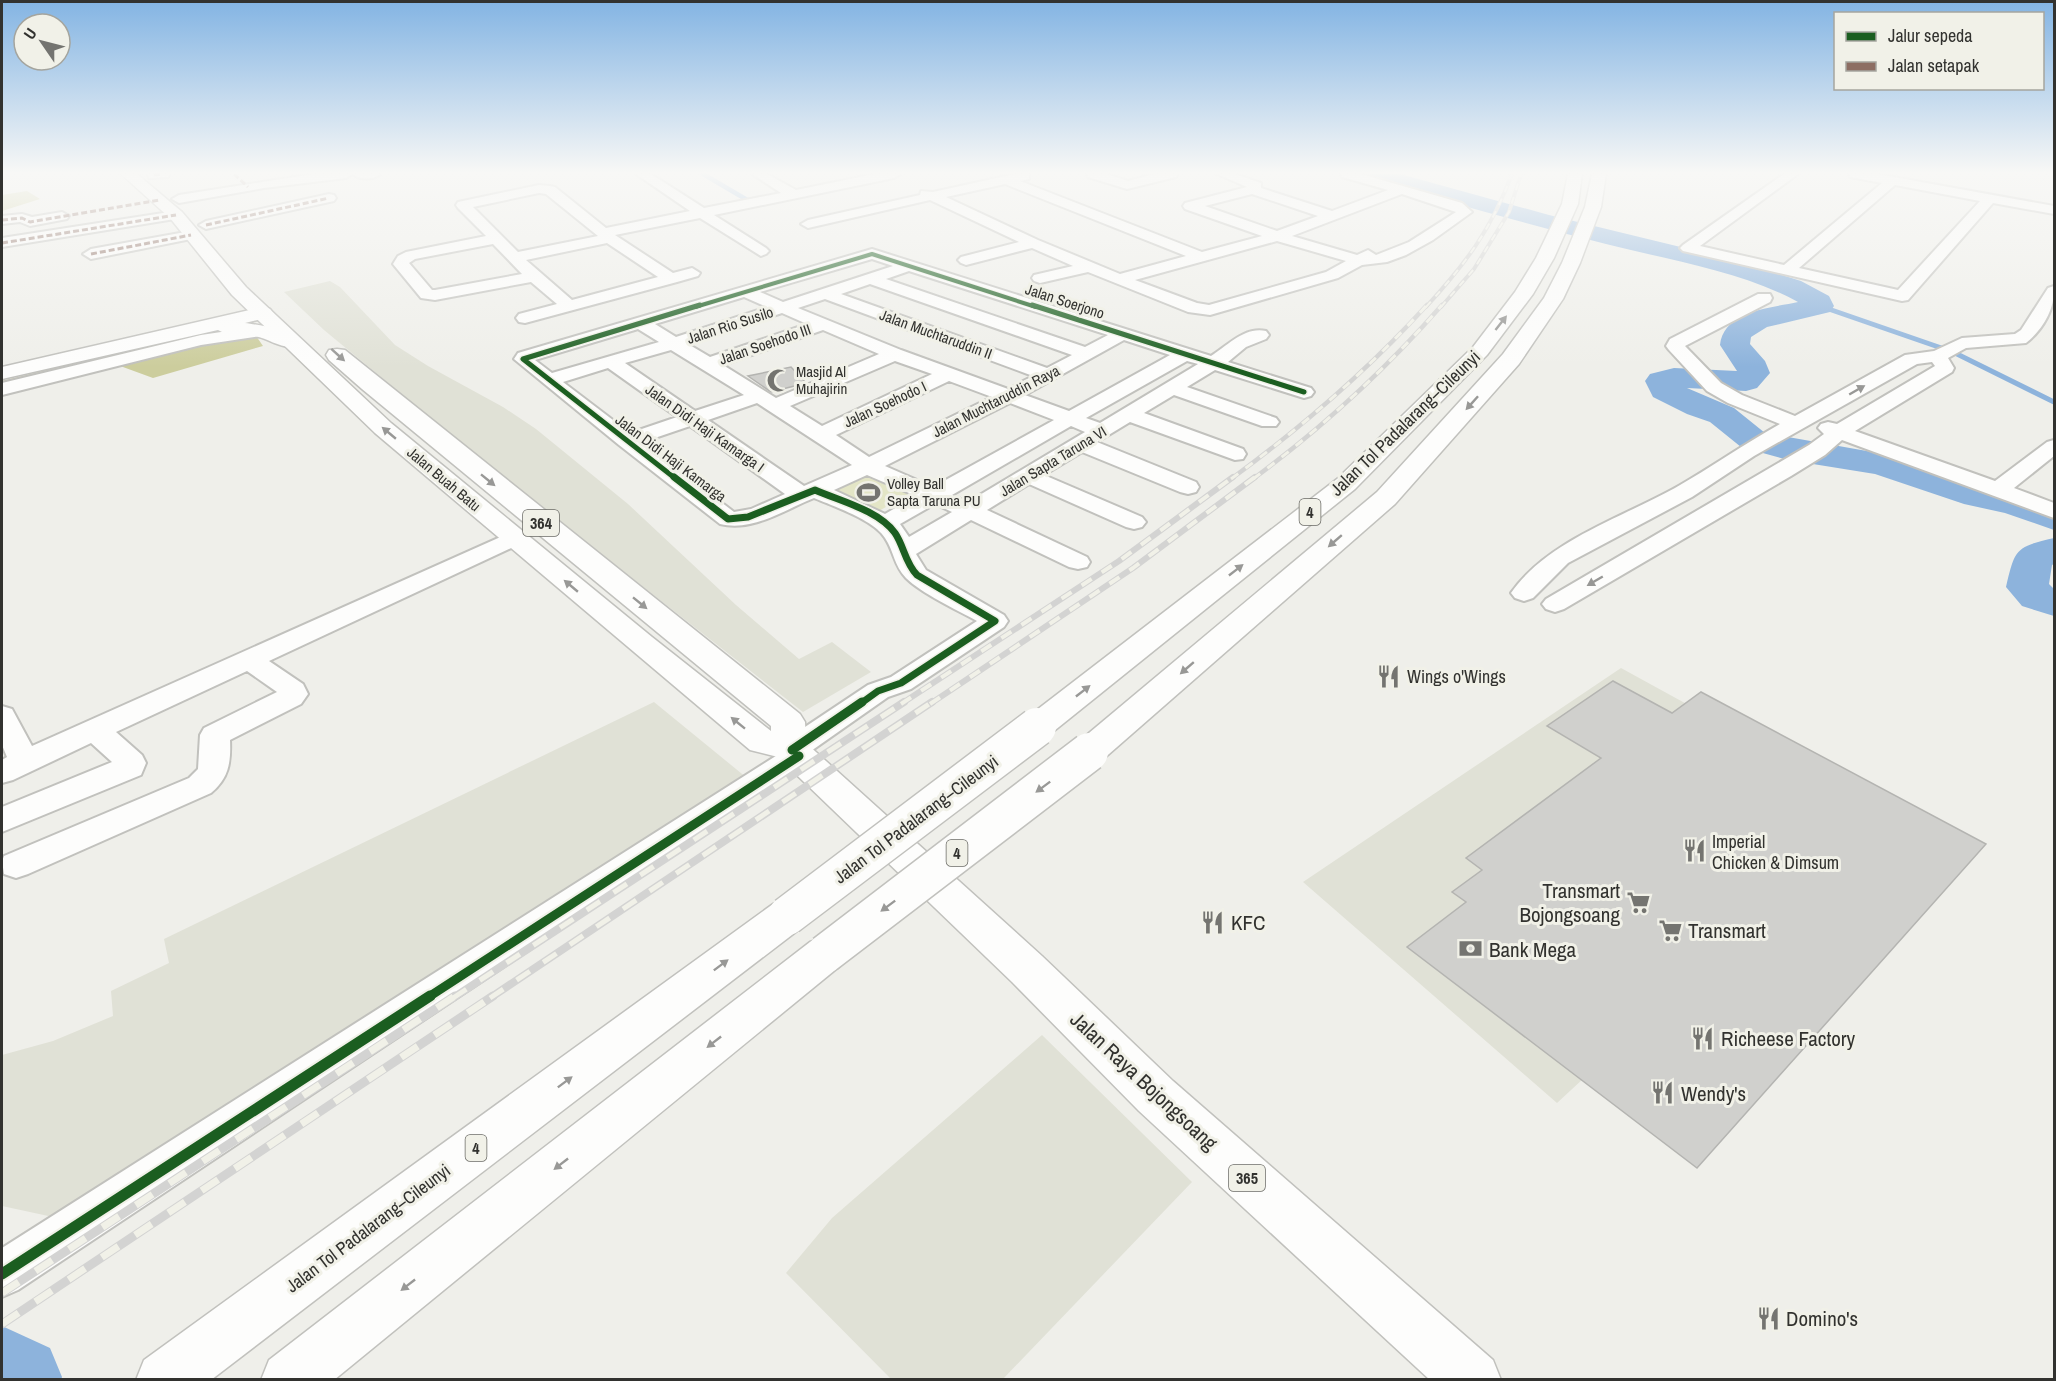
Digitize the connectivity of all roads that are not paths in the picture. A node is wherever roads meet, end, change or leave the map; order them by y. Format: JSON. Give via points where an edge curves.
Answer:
{"nodes":[{"id":1,"x":24,"y":238,"type":"edge"},
{"id":2,"x":158,"y":238,"type":"edge"},
{"id":3,"x":201,"y":238,"type":"edge"},
{"id":4,"x":214,"y":238,"type":"edge"},
{"id":5,"x":495,"y":238,"type":"edge"},
{"id":6,"x":567,"y":238,"type":"edge"},
{"id":7,"x":611,"y":238,"type":"edge"},
{"id":8,"x":741,"y":238,"type":"edge"},
{"id":9,"x":1023,"y":238,"type":"edge"},
{"id":10,"x":1155,"y":238,"type":"edge"},
{"id":11,"x":1254,"y":238,"type":"edge"},
{"id":12,"x":1269,"y":238,"type":"edge"},
{"id":13,"x":1285,"y":238,"type":"edge"},
{"id":14,"x":1423,"y":238,"type":"edge"},
{"id":15,"x":1563,"y":238,"type":"edge"},
{"id":16,"x":1573,"y":238,"type":"edge"},
{"id":17,"x":1701,"y":238,"type":"edge"},
{"id":18,"x":1824,"y":238,"type":"edge"},
{"id":19,"x":1955,"y":238,"type":"edge"},
{"id":20,"x":1260,"y":241,"type":"junction"},
{"id":21,"x":222,"y":242,"type":"dead end"},
{"id":22,"x":2,"y":243,"type":"edge"},
{"id":23,"x":1033,"y":243,"type":"junction"},
{"id":24,"x":504,"y":248,"type":"junction"},
{"id":25,"x":761,"y":251,"type":"dead end"},
{"id":26,"x":91,"y":254,"type":"dead end"},
{"id":27,"x":1202,"y":257,"type":"junction"},
{"id":28,"x":966,"y":260,"type":"dead end"},
{"id":29,"x":1359,"y":260,"type":"junction"},
{"id":30,"x":1558,"y":261,"type":"junction"},
{"id":31,"x":909,"y":266,"type":"junction"},
{"id":32,"x":1088,"y":267,"type":"junction"},
{"id":33,"x":1786,"y":271,"type":"junction"},
{"id":34,"x":692,"y":273,"type":"dead end"},
{"id":35,"x":534,"y":277,"type":"junction"},
{"id":36,"x":1040,"y":278,"type":"dead end"},
{"id":37,"x":670,"y":279,"type":"junction"},
{"id":38,"x":870,"y":279,"type":"junction"},
{"id":39,"x":1119,"y":279,"type":"junction"},
{"id":40,"x":239,"y":291,"type":"junction"},
{"id":41,"x":2055,"y":291,"type":"edge"},
{"id":42,"x":745,"y":292,"type":"junction"},
{"id":43,"x":825,"y":293,"type":"junction"},
{"id":44,"x":1002,"y":296,"type":"junction"},
{"id":45,"x":1764,"y":298,"type":"dead end"},
{"id":46,"x":569,"y":306,"type":"junction"},
{"id":47,"x":780,"y":308,"type":"junction"},
{"id":48,"x":964,"y":312,"type":"junction"},
{"id":49,"x":269,"y":313,"type":"junction"},
{"id":50,"x":525,"y":318,"type":"dead end"},
{"id":51,"x":641,"y":323,"type":"junction"},
{"id":52,"x":821,"y":325,"type":"junction"},
{"id":53,"x":185,"y":328,"type":"junction"},
{"id":54,"x":923,"y":330,"type":"junction"},
{"id":55,"x":1123,"y":334,"type":"junction"},
{"id":56,"x":1260,"y":335,"type":"dead end"},
{"id":57,"x":674,"y":343,"type":"junction"},
{"id":58,"x":887,"y":351,"type":"junction"},
{"id":59,"x":1945,"y":352,"type":"junction"},
{"id":60,"x":1088,"y":354,"type":"junction"},
{"id":61,"x":1185,"y":354,"type":"junction"},
{"id":62,"x":525,"y":357,"type":"joint"},
{"id":63,"x":610,"y":362,"type":"junction"},
{"id":64,"x":1213,"y":363,"type":"junction"},
{"id":65,"x":2,"y":364,"type":"edge"},
{"id":66,"x":709,"y":364,"type":"junction"},
{"id":67,"x":2,"y":373,"type":"edge"},
{"id":68,"x":948,"y":374,"type":"junction"},
{"id":69,"x":1048,"y":375,"type":"junction"},
{"id":70,"x":549,"y":380,"type":"junction"},
{"id":71,"x":1172,"y":388,"type":"junction"},
{"id":72,"x":2,"y":389,"type":"edge"},
{"id":73,"x":1304,"y":392,"type":"dead end"},
{"id":74,"x":1007,"y":397,"type":"junction"},
{"id":75,"x":766,"y":401,"type":"junction"},
{"id":76,"x":1129,"y":415,"type":"junction"},
{"id":77,"x":693,"y":418,"type":"junction"},
{"id":78,"x":1070,"y":419,"type":"junction"},
{"id":79,"x":1802,"y":421,"type":"junction"},
{"id":80,"x":1269,"y":422,"type":"dead end"},
{"id":81,"x":1103,"y":431,"type":"junction"},
{"id":82,"x":1839,"y":432,"type":"junction"},
{"id":83,"x":822,"y":434,"type":"junction"},
{"id":84,"x":626,"y":441,"type":"junction"},
{"id":85,"x":1082,"y":444,"type":"junction"},
{"id":86,"x":2055,"y":446,"type":"edge"},
{"id":87,"x":1749,"y":450,"type":"junction"},
{"id":88,"x":1234,"y":454,"type":"dead end"},
{"id":89,"x":868,"y":466,"type":"junction"},
{"id":90,"x":1783,"y":471,"type":"junction"},
{"id":91,"x":1028,"y":476,"type":"junction"},
{"id":92,"x":1703,"y":478,"type":"junction"},
{"id":93,"x":1188,"y":487,"type":"dead end"},
{"id":94,"x":1998,"y":490,"type":"junction"},
{"id":95,"x":807,"y":492,"type":"junction"},
{"id":96,"x":1684,"y":492,"type":"junction"},
{"id":97,"x":1744,"y":494,"type":"junction"},
{"id":98,"x":934,"y":495,"type":"junction"},
{"id":99,"x":1719,"y":509,"type":"junction"},
{"id":100,"x":970,"y":511,"type":"junction"},
{"id":101,"x":2055,"y":511,"type":"edge"},
{"id":102,"x":1134,"y":522,"type":"dead end"},
{"id":103,"x":885,"y":523,"type":"junction"},
{"id":104,"x":1624,"y":523,"type":"junction"},
{"id":105,"x":514,"y":538,"type":"junction"},
{"id":106,"x":1598,"y":538,"type":"junction"},
{"id":107,"x":1662,"y":543,"type":"junction"},
{"id":108,"x":902,"y":552,"type":"junction"},
{"id":109,"x":1635,"y":557,"type":"junction"},
{"id":110,"x":1078,"y":562,"type":"dead end"},
{"id":111,"x":1524,"y":593,"type":"dead end"},
{"id":112,"x":1555,"y":604,"type":"dead end"},
{"id":113,"x":248,"y":658,"type":"junction"},
{"id":114,"x":2,"y":716,"type":"edge"},
{"id":115,"x":96,"y":731,"type":"junction"},
{"id":116,"x":793,"y":751,"type":"junction"},
{"id":117,"x":13,"y":767,"type":"edge"},
{"id":118,"x":2,"y":820,"type":"edge"},
{"id":119,"x":901,"y":850,"type":"joint"},
{"id":120,"x":16,"y":865,"type":"dead end"},
{"id":121,"x":520,"y":1115,"type":"junction"},
{"id":122,"x":14,"y":1266,"type":"edge"},
{"id":123,"x":140,"y":1380,"type":"edge"},
{"id":124,"x":164,"y":1380,"type":"edge"},
{"id":125,"x":289,"y":1380,"type":"edge"},
{"id":126,"x":1473,"y":1380,"type":"edge"}],
"edges":[{"from":1,"to":22,"type":"street"},
{"from":2,"to":26,"type":"street"},
{"from":3,"to":40,"type":"main road","name":"Jalan Buah Batu","number":"364"},
{"from":4,"to":21,"type":"main road","name":"Jalan Buah Batu","number":"364"},
{"from":5,"to":24,"type":"street"},
{"from":6,"to":24,"type":"street"},
{"from":7,"to":37,"type":"street"},
{"from":8,"to":25,"type":"street"},
{"from":9,"to":23,"type":"street"},
{"from":10,"to":27,"type":"street"},
{"from":11,"to":20,"type":"street"},
{"from":12,"to":20,"type":"street"},
{"from":13,"to":29,"type":"street"},
{"from":14,"to":29,"type":"street","via":[[1392,257]]},
{"from":15,"to":30,"type":"main road","name":"Jalan Tol Padalarang–Cileunyi","number":"4"},
{"from":16,"to":30,"type":"main road","name":"Jalan Tol Padalarang–Cileunyi","number":"4"},
{"from":17,"to":33,"type":"street","via":[[1688,248]]},
{"from":18,"to":33,"type":"street"},
{"from":19,"to":33,"type":"street","via":[[1905,296]]},
{"from":20,"to":27,"type":"street"},
{"from":23,"to":28,"type":"street"},
{"from":23,"to":32,"type":"street"},
{"from":24,"to":35,"type":"street"},
{"from":24,"to":35,"type":"street","via":[[411,255],[401,264],[427,294],[435,295]]},
{"from":27,"to":39,"type":"street"},
{"from":29,"to":39,"type":"street","via":[[1332,275],[1210,310],[1194,308]]},
{"from":121,"to":30,"type":"main road","name":"Jalan Tol Padalarang–Cileunyi","number":"4","one_way":true,"bridge":true,"via":[[1037,727],[1346,484],[1480,351],[1523,294]]},
{"from":30,"to":125,"type":"main road","name":"Jalan Tol Padalarang–Cileunyi","number":"4","one_way":true,"bridge":true,"via":[[1553,300],[1511,359],[1386,498],[1089,752],[825,954]]},
{"from":31,"to":38,"type":"street","name":"Jalan Rio Susilo"},
{"from":31,"to":42,"type":"street","name":"Jalan Soerjono","via":[[866,255]]},
{"from":31,"to":44,"type":"street","name":"Jalan Soerjono"},
{"from":32,"to":36,"type":"street"},
{"from":32,"to":39,"type":"street"},
{"from":34,"to":37,"type":"street"},
{"from":35,"to":46,"type":"street"},
{"from":37,"to":46,"type":"street"},
{"from":38,"to":43,"type":"street","name":"Jalan Rio Susilo"},
{"from":38,"to":48,"type":"street"},
{"from":40,"to":49,"type":"main road","name":"Jalan Buah Batu","number":"364"},
{"from":40,"to":53,"type":"main road","via":[[231,304]]},
{"from":41,"to":59,"type":"street","via":[[2020,339],[1962,343]]},
{"from":42,"to":47,"type":"street"},
{"from":42,"to":51,"type":"street","name":"Jalan Soerjono"},
{"from":43,"to":47,"type":"street","name":"Jalan Rio Susilo"},
{"from":43,"to":54,"type":"street","name":"Jalan Muchtaruddin II"},
{"from":44,"to":48,"type":"street"},
{"from":44,"to":55,"type":"street","name":"Jalan Soerjono"},
{"from":45,"to":79,"type":"street","via":[[1676,343],[1677,350],[1708,381],[1735,399]]},
{"from":46,"to":50,"type":"street"},
{"from":47,"to":52,"type":"street"},
{"from":47,"to":57,"type":"street","name":"Jalan Rio Susilo"},
{"from":48,"to":54,"type":"street"},
{"from":48,"to":60,"type":"street"},
{"from":49,"to":53,"type":"main road","via":[[238,327]]},
{"from":49,"to":72,"type":"street","via":[[169,347]]},
{"from":105,"to":49,"type":"main road","name":"Jalan Buah Batu","number":"364","one_way":true,"via":[[383,428],[290,342]]},
{"from":49,"to":116,"type":"main road","name":"Jalan Buah Batu","number":"364","one_way":true,"via":[[370,384],[788,722]]},
{"from":51,"to":57,"type":"street"},
{"from":51,"to":62,"type":"street","name":"Jalan Soerjono"},
{"from":52,"to":58,"type":"street"},
{"from":52,"to":66,"type":"street","name":"Jalan Soehodo III"},
{"from":53,"to":65,"type":"main road"},
{"from":53,"to":67,"type":"main road"},
{"from":54,"to":58,"type":"street"},
{"from":54,"to":69,"type":"street","name":"Jalan Muchtaruddin II"},
{"from":55,"to":60,"type":"street","name":"Jalan Muchtaruddin Raya"},
{"from":55,"to":61,"type":"street","name":"Jalan Soerjono"},
{"from":56,"to":64,"type":"street","name":"Jalan Sapta Taruna VI","via":[[1240,343]]},
{"from":57,"to":63,"type":"street","name":"Jalan Rio Susilo"},
{"from":57,"to":66,"type":"street"},
{"from":58,"to":68,"type":"street"},
{"from":58,"to":75,"type":"street"},
{"from":79,"to":59,"type":"street","one_way":true,"via":[[1912,358]]},
{"from":59,"to":82,"type":"street","via":[[1946,368]]},
{"from":60,"to":69,"type":"street","name":"Jalan Muchtaruddin Raya"},
{"from":61,"to":64,"type":"street","name":"Jalan Soerjono"},
{"from":61,"to":78,"type":"street"},
{"from":62,"to":70,"type":"street","name":"Jalan Didi Haji Kamarga"},
{"from":63,"to":70,"type":"street","name":"Jalan Rio Susilo"},
{"from":63,"to":77,"type":"street","name":"Jalan Didi Haji Kamarga I"},
{"from":64,"to":71,"type":"street","name":"Jalan Sapta Taruna VI"},
{"from":64,"to":73,"type":"street"},
{"from":66,"to":75,"type":"street"},
{"from":68,"to":74,"type":"street"},
{"from":68,"to":83,"type":"street","name":"Jalan Soehodo I"},
{"from":69,"to":74,"type":"street","name":"Jalan Muchtaruddin Raya"},
{"from":70,"to":84,"type":"street","name":"Jalan Didi Haji Kamarga"},
{"from":71,"to":76,"type":"street","name":"Jalan Sapta Taruna VI"},
{"from":71,"to":80,"type":"street"},
{"from":74,"to":78,"type":"street"},
{"from":74,"to":89,"type":"street","name":"Jalan Muchtaruddin Raya"},
{"from":75,"to":77,"type":"street"},
{"from":75,"to":83,"type":"street"},
{"from":76,"to":81,"type":"street","name":"Jalan Sapta Taruna VI"},
{"from":76,"to":88,"type":"street"},
{"from":77,"to":84,"type":"street"},
{"from":77,"to":95,"type":"street","name":"Jalan Didi Haji Kamarga I"},
{"from":78,"to":81,"type":"street"},
{"from":78,"to":98,"type":"street"},
{"from":79,"to":82,"type":"street"},
{"from":79,"to":87,"type":"street"},
{"from":81,"to":85,"type":"street","name":"Jalan Sapta Taruna VI"},
{"from":82,"to":90,"type":"street"},
{"from":82,"to":94,"type":"street"},
{"from":83,"to":89,"type":"street"},
{"from":84,"to":95,"type":"street","name":"Jalan Didi Haji Kamarga","via":[[728,519],[743,520]]},
{"from":85,"to":91,"type":"street","name":"Jalan Sapta Taruna VI"},
{"from":85,"to":93,"type":"street"},
{"from":86,"to":94,"type":"street"},
{"from":87,"to":90,"type":"street"},
{"from":87,"to":92,"type":"street"},
{"from":89,"to":95,"type":"street","name":"Jalan Muchtaruddin Raya"},
{"from":89,"to":98,"type":"street"},
{"from":90,"to":97,"type":"street"},
{"from":91,"to":100,"type":"street","name":"Jalan Sapta Taruna VI"},
{"from":91,"to":102,"type":"street"},
{"from":92,"to":96,"type":"street"},
{"from":92,"to":97,"type":"street"},
{"from":94,"to":101,"type":"street"},
{"from":95,"to":103,"type":"street"},
{"from":96,"to":99,"type":"street"},
{"from":96,"to":104,"type":"street"},
{"from":97,"to":99,"type":"street"},
{"from":98,"to":100,"type":"street"},
{"from":98,"to":103,"type":"street"},
{"from":99,"to":107,"type":"street"},
{"from":100,"to":108,"type":"street","name":"Jalan Sapta Taruna VI"},
{"from":100,"to":110,"type":"street"},
{"from":103,"to":108,"type":"street","via":[[895,532]]},
{"from":104,"to":106,"type":"street"},
{"from":104,"to":107,"type":"street"},
{"from":105,"to":113,"type":"street"},
{"from":116,"to":105,"type":"main road","name":"Jalan Buah Batu","number":"364","one_way":true,"via":[[762,742]]},
{"from":106,"to":109,"type":"street"},
{"from":106,"to":111,"type":"street","via":[[1559,558]]},
{"from":107,"to":109,"type":"street"},
{"from":108,"to":116,"type":"street","via":[[908,567],[917,575],[989,617],[901,683],[878,692]]},
{"from":109,"to":112,"type":"street","one_way":true},
{"from":113,"to":115,"type":"street"},
{"from":113,"to":120,"type":"street","via":[[294,694],[215,735],[214,773],[209,780]]},
{"from":114,"to":117,"type":"street"},
{"from":115,"to":117,"type":"street"},
{"from":115,"to":118,"type":"street","via":[[131,763],[130,767]]},
{"from":116,"to":119,"type":"main road","name":"Jalan Buah Batu"},
{"from":116,"to":122,"type":"street"},
{"from":119,"to":126,"type":"main road","name":"Jalan Raya Bojongsoang","number":"365","via":[[1156,1096]]},
{"from":121,"to":123,"type":"main road"},
{"from":121,"to":124,"type":"main road","name":"Jalan Tol Padalarang–Cileunyi","number":"4"}]}
